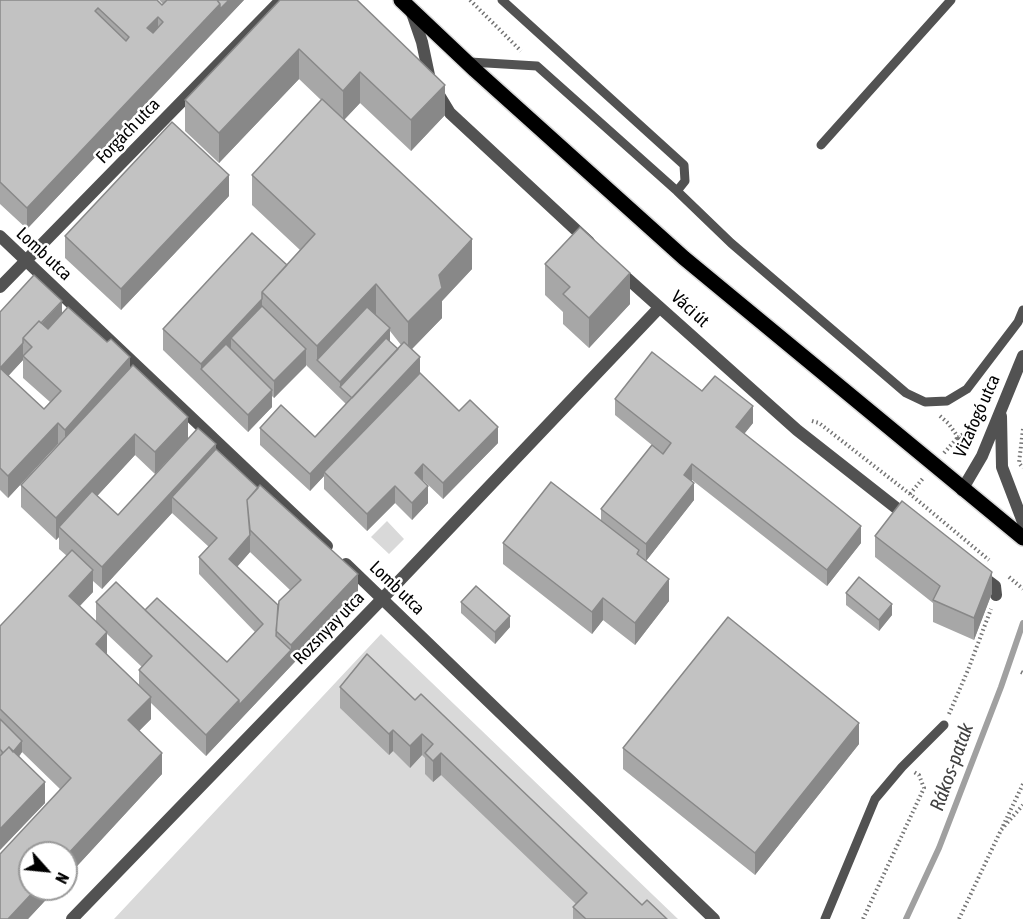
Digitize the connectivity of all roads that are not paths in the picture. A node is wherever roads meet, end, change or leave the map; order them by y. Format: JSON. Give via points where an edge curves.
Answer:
{"nodes":[{"id":1,"x":281,"y":0,"type":"edge"},
{"id":2,"x":502,"y":0,"type":"edge"},
{"id":3,"x":951,"y":0,"type":"edge"},
{"id":4,"x":406,"y":5,"type":"edge"},
{"id":5,"x":465,"y":60,"type":"junction"},
{"id":6,"x":821,"y":145,"type":"dead end"},
{"id":7,"x":677,"y":191,"type":"junction"},
{"id":8,"x":0,"y":236,"type":"edge"},
{"id":9,"x":26,"y":261,"type":"junction"},
{"id":10,"x":0,"y":287,"type":"edge"},
{"id":11,"x":659,"y":308,"type":"junction"},
{"id":12,"x":1023,"y":310,"type":"edge"},
{"id":13,"x":1023,"y":356,"type":"edge"},
{"id":14,"x":1001,"y":409,"type":"junction"},
{"id":15,"x":962,"y":489,"type":"junction"},
{"id":16,"x":1023,"y":522,"type":"edge"},
{"id":17,"x":921,"y":527,"type":"edge"},
{"id":18,"x":1023,"y":538,"type":"edge"},
{"id":19,"x":967,"y":564,"type":"edge"},
{"id":20,"x":996,"y":595,"type":"road end"},
{"id":21,"x":382,"y":599,"type":"junction"},
{"id":22,"x":944,"y":725,"type":"road end"},
{"id":23,"x":72,"y":919,"type":"edge"},
{"id":24,"x":714,"y":919,"type":"edge"},
{"id":25,"x":825,"y":919,"type":"edge"}],
"edges":[{"from":1,"to":9,"type":"street","name":"Forgách utca"},
{"from":2,"to":7,"type":"lane","via":[[684,165],[685,181]]},
{"from":3,"to":6,"type":"lane"},
{"from":4,"to":5,"type":"main road","name":"Váci út"},
{"from":4,"to":11,"type":"street","name":"Váci út","via":[[422,42],[430,80],[450,113]]},
{"from":5,"to":7,"type":"lane","via":[[473,64],[537,66]]},
{"from":5,"to":15,"type":"main road","name":"Váci út","via":[[684,258]]},
{"from":7,"to":12,"type":"lane","via":[[731,243],[906,393],[925,402],[946,401],[967,389]]},
{"from":8,"to":9,"type":"street","name":"Lomb utca"},
{"from":9,"to":10,"type":"street","name":"Forgách utca"},
{"from":9,"to":21,"type":"street","name":"Lomb utca"},
{"from":11,"to":17,"type":"street","name":"Váci út","via":[[801,432]]},
{"from":11,"to":21,"type":"street","name":"Rozsnyay utca"},
{"from":13,"to":14,"type":"street","name":"Vizafogó utca"},
{"from":14,"to":15,"type":"street","name":"Vizafogó utca","via":[[982,456]]},
{"from":14,"to":16,"type":"street","via":[[1002,467]]},
{"from":15,"to":18,"type":"main road","name":"Váci út"},
{"from":19,"to":20,"type":"street","via":[[995,586]]},
{"from":21,"to":23,"type":"street","name":"Rozsnyay utca"},
{"from":21,"to":24,"type":"street","name":"Lomb utca"},
{"from":22,"to":25,"type":"lane","via":[[875,799]]}]}
